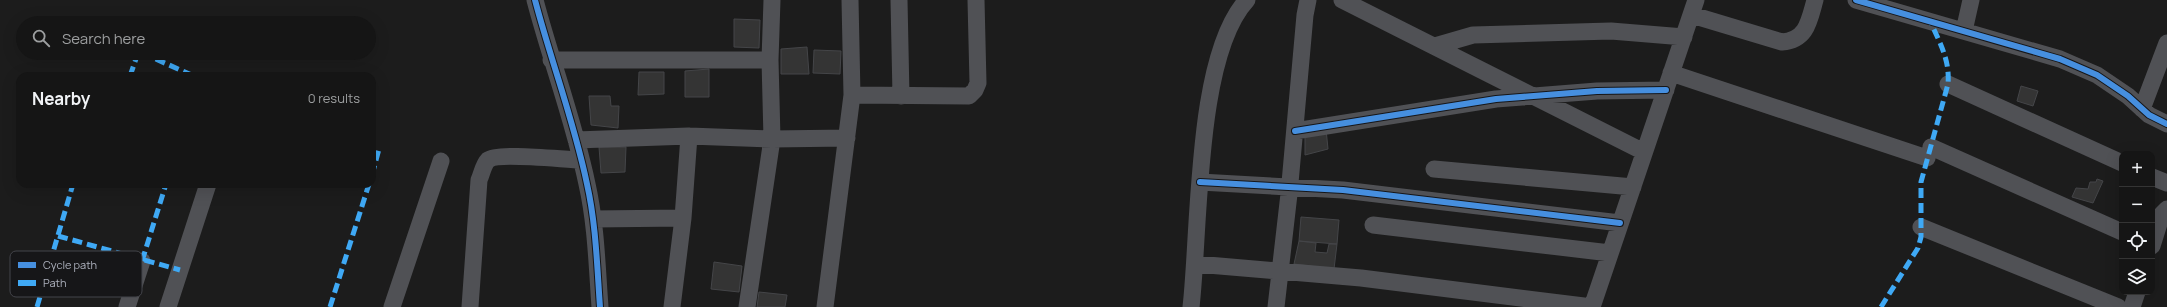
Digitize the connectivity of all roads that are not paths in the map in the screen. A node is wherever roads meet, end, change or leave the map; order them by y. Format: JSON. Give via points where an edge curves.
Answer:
{"nodes":[{"id":1,"x":535,"y":0,"type":"edge"},
{"id":2,"x":772,"y":0,"type":"edge"},
{"id":3,"x":850,"y":0,"type":"edge"},
{"id":4,"x":899,"y":0,"type":"edge"},
{"id":5,"x":976,"y":0,"type":"edge"},
{"id":6,"x":1248,"y":0,"type":"edge"},
{"id":7,"x":1308,"y":0,"type":"edge"},
{"id":8,"x":1342,"y":0,"type":"edge"},
{"id":9,"x":1815,"y":0,"type":"edge"},
{"id":10,"x":1856,"y":0,"type":"edge"},
{"id":11,"x":1971,"y":0,"type":"edge"},
{"id":12,"x":1694,"y":7,"type":"edge"},
{"id":13,"x":1964,"y":31,"type":"junction"},
{"id":14,"x":1684,"y":37,"type":"junction"},
{"id":15,"x":2167,"y":43,"type":"edge"},
{"id":16,"x":1435,"y":46,"type":"junction"},
{"id":17,"x":551,"y":60,"type":"junction"},
{"id":18,"x":770,"y":60,"type":"junction"},
{"id":19,"x":2162,"y":68,"type":"edge"},
{"id":20,"x":1671,"y":73,"type":"junction"},
{"id":21,"x":1948,"y":84,"type":"dead end"},
{"id":22,"x":1666,"y":90,"type":"junction"},
{"id":23,"x":852,"y":95,"type":"junction"},
{"id":24,"x":901,"y":96,"type":"junction"},
{"id":25,"x":1534,"y":96,"type":"junction"},
{"id":26,"x":2142,"y":108,"type":"junction"},
{"id":27,"x":2167,"y":124,"type":"edge"},
{"id":28,"x":1295,"y":131,"type":"junction"},
{"id":29,"x":690,"y":136,"type":"junction"},
{"id":30,"x":847,"y":138,"type":"junction"},
{"id":31,"x":772,"y":139,"type":"junction"},
{"id":32,"x":576,"y":140,"type":"junction"},
{"id":33,"x":1644,"y":152,"type":"junction"},
{"id":34,"x":581,"y":160,"type":"junction"},
{"id":35,"x":441,"y":161,"type":"dead end"},
{"id":36,"x":2119,"y":162,"type":"edge"},
{"id":37,"x":1434,"y":169,"type":"dead end"},
{"id":38,"x":2155,"y":178,"type":"edge"},
{"id":39,"x":1200,"y":182,"type":"junction"},
{"id":40,"x":2167,"y":183,"type":"edge"},
{"id":41,"x":1633,"y":187,"type":"junction"},
{"id":42,"x":207,"y":188,"type":"edge"},
{"id":43,"x":1290,"y":188,"type":"junction"},
{"id":44,"x":2167,"y":209,"type":"edge"},
{"id":45,"x":683,"y":218,"type":"junction"},
{"id":46,"x":593,"y":219,"type":"junction"},
{"id":47,"x":1620,"y":223,"type":"junction"},
{"id":48,"x":1373,"y":225,"type":"dead end"},
{"id":49,"x":1921,"y":227,"type":"dead end"},
{"id":50,"x":2119,"y":231,"type":"edge"},
{"id":51,"x":2155,"y":236,"type":"edge"},
{"id":52,"x":1610,"y":253,"type":"junction"},
{"id":53,"x":1196,"y":264,"type":"junction"},
{"id":54,"x":1280,"y":272,"type":"junction"},
{"id":55,"x":2136,"y":295,"type":"edge"},
{"id":56,"x":130,"y":297,"type":"edge"},
{"id":57,"x":127,"y":307,"type":"edge"},
{"id":58,"x":168,"y":307,"type":"edge"},
{"id":59,"x":392,"y":307,"type":"edge"},
{"id":60,"x":470,"y":307,"type":"edge"},
{"id":61,"x":600,"y":307,"type":"edge"},
{"id":62,"x":672,"y":307,"type":"edge"},
{"id":63,"x":747,"y":307,"type":"edge"},
{"id":64,"x":826,"y":307,"type":"edge"},
{"id":65,"x":1191,"y":307,"type":"edge"},
{"id":66,"x":1276,"y":307,"type":"edge"},
{"id":67,"x":1592,"y":307,"type":"edge"},
{"id":68,"x":2118,"y":307,"type":"edge"},
{"id":69,"x":2132,"y":307,"type":"edge"}],
"edges":[{"from":1,"to":17,"type":"street"},
{"from":2,"to":18,"type":"street"},
{"from":3,"to":23,"type":"street"},
{"from":4,"to":24,"type":"street"},
{"from":5,"to":24,"type":"street","via":[[978,83],[975,90],[969,96]]},
{"from":6,"to":39,"type":"street","via":[[1241,7],[1227,35],[1217,65],[1205,124]]},
{"from":7,"to":28,"type":"street","via":[[1304,15]]},
{"from":8,"to":16,"type":"street"},
{"from":9,"to":12,"type":"street","via":[[1808,26],[1796,40],[1782,42]]},
{"from":10,"to":13,"type":"street"},
{"from":11,"to":13,"type":"street"},
{"from":12,"to":14,"type":"street"},
{"from":13,"to":26,"type":"street","via":[[2060,59],[2097,75]]},
{"from":14,"to":16,"type":"street","via":[[1611,31],[1473,35]]},
{"from":14,"to":20,"type":"street"},
{"from":15,"to":19,"type":"street"},
{"from":16,"to":25,"type":"street"},
{"from":17,"to":18,"type":"street"},
{"from":17,"to":32,"type":"street"},
{"from":18,"to":31,"type":"street"},
{"from":19,"to":26,"type":"street"},
{"from":20,"to":22,"type":"street"},
{"from":20,"to":50,"type":"street","via":[[1929,153]]},
{"from":21,"to":36,"type":"street"},
{"from":22,"to":25,"type":"street","via":[[1597,91]]},
{"from":22,"to":33,"type":"street"},
{"from":23,"to":24,"type":"street"},
{"from":23,"to":30,"type":"street"},
{"from":25,"to":28,"type":"street","via":[[1496,99]]},
{"from":25,"to":33,"type":"street"},
{"from":26,"to":27,"type":"street"},
{"from":28,"to":43,"type":"street"},
{"from":29,"to":31,"type":"street"},
{"from":29,"to":32,"type":"street"},
{"from":29,"to":45,"type":"street"},
{"from":30,"to":31,"type":"street"},
{"from":30,"to":64,"type":"street"},
{"from":31,"to":63,"type":"street"},
{"from":32,"to":34,"type":"street"},
{"from":33,"to":41,"type":"street"},
{"from":34,"to":46,"type":"street"},
{"from":34,"to":60,"type":"street","via":[[506,156],[490,159],[485,164],[480,180]]},
{"from":35,"to":59,"type":"street"},
{"from":37,"to":41,"type":"street"},
{"from":38,"to":40,"type":"street"},
{"from":39,"to":43,"type":"street"},
{"from":39,"to":53,"type":"street"},
{"from":41,"to":47,"type":"street"},
{"from":42,"to":58,"type":"street"},
{"from":43,"to":47,"type":"street","via":[[1343,190]]},
{"from":43,"to":54,"type":"street"},
{"from":44,"to":51,"type":"street","via":[[2162,214]]},
{"from":45,"to":46,"type":"street"},
{"from":45,"to":62,"type":"street"},
{"from":46,"to":61,"type":"street"},
{"from":47,"to":52,"type":"street"},
{"from":48,"to":52,"type":"street"},
{"from":49,"to":68,"type":"street"},
{"from":52,"to":67,"type":"street"},
{"from":53,"to":54,"type":"street"},
{"from":53,"to":65,"type":"street"},
{"from":54,"to":66,"type":"street"},
{"from":54,"to":67,"type":"street","via":[[1361,278]]},
{"from":55,"to":69,"type":"street"},
{"from":56,"to":57,"type":"street"}]}
